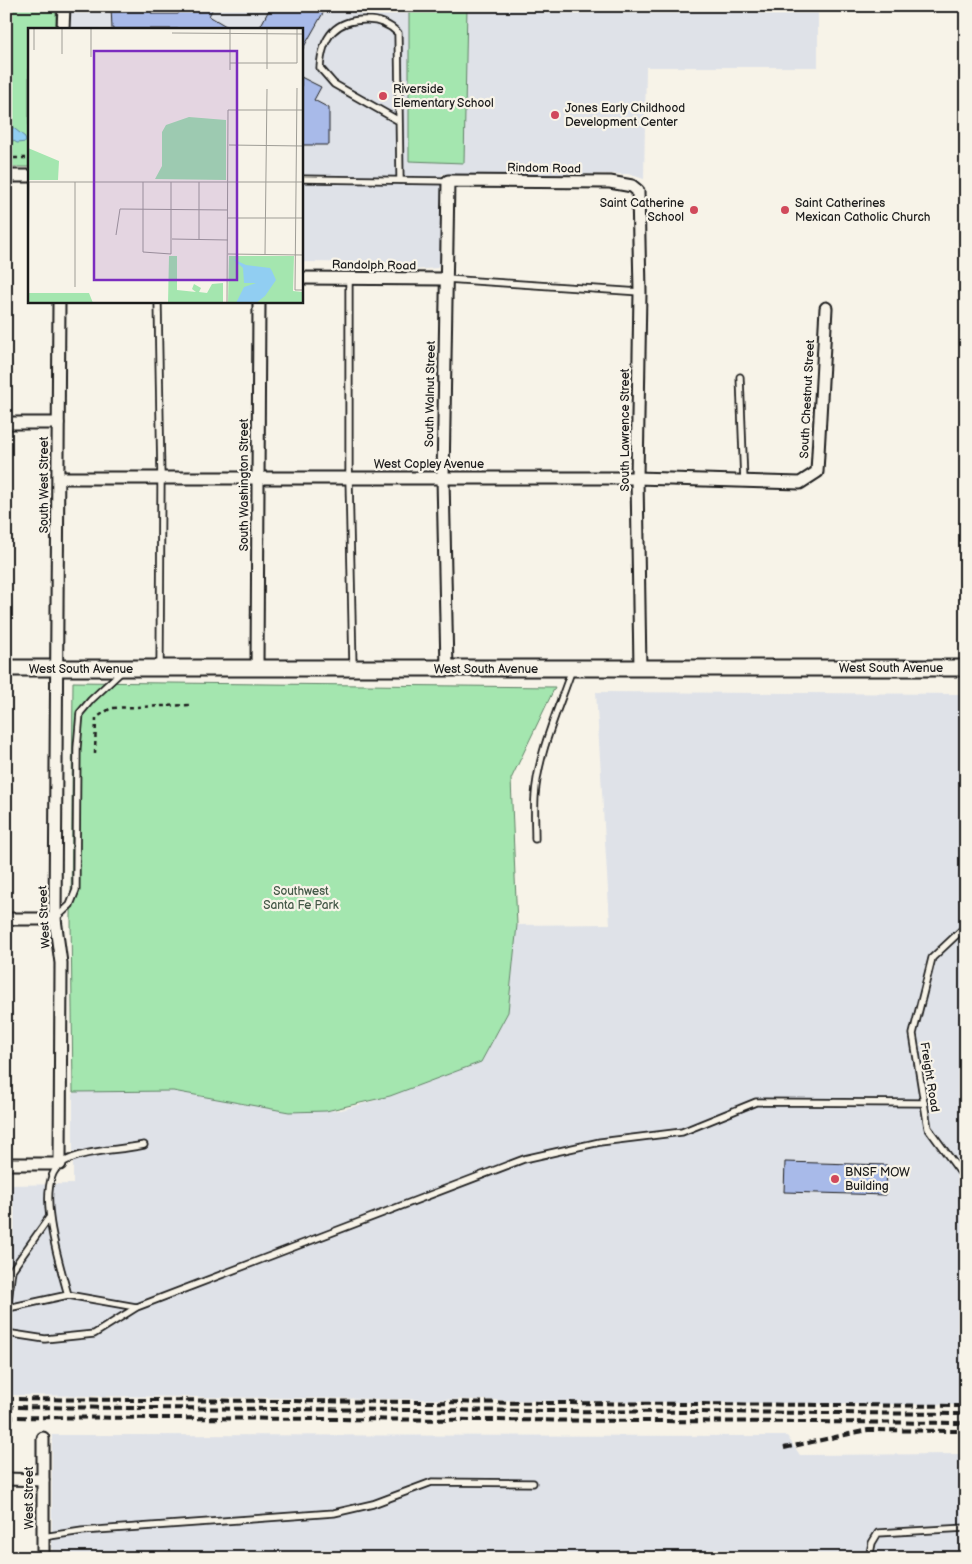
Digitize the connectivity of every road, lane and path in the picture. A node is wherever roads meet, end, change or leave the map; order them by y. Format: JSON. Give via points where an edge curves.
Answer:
{"nodes":[{"id":1,"x":64,"y":6,"type":"edge"},
{"id":2,"x":63,"y":28,"type":"edge"},
{"id":3,"x":399,"y":120,"type":"junction"},
{"id":4,"x":6,"y":158,"type":"edge"},
{"id":5,"x":28,"y":158,"type":"edge"},
{"id":6,"x":6,"y":176,"type":"edge"},
{"id":7,"x":28,"y":176,"type":"edge"},
{"id":8,"x":302,"y":180,"type":"edge"},
{"id":9,"x":400,"y":180,"type":"junction"},
{"id":10,"x":448,"y":181,"type":"junction"},
{"id":11,"x":638,"y":191,"type":"joint"},
{"id":12,"x":302,"y":278,"type":"edge"},
{"id":13,"x":349,"y":278,"type":"junction"},
{"id":14,"x":446,"y":279,"type":"junction"},
{"id":15,"x":640,"y":292,"type":"junction"},
{"id":16,"x":59,"y":302,"type":"edge"},
{"id":17,"x":158,"y":302,"type":"edge"},
{"id":18,"x":259,"y":302,"type":"edge"},
{"id":19,"x":826,"y":308,"type":"dead end"},
{"id":20,"x":740,"y":377,"type":"dead end"},
{"id":21,"x":6,"y":423,"type":"edge"},
{"id":22,"x":58,"y":423,"type":"junction"},
{"id":23,"x":58,"y":478,"type":"junction"},
{"id":24,"x":258,"y":478,"type":"junction"},
{"id":25,"x":349,"y":478,"type":"junction"},
{"id":26,"x":443,"y":478,"type":"junction"},
{"id":27,"x":638,"y":478,"type":"junction"},
{"id":28,"x":161,"y":479,"type":"junction"},
{"id":29,"x":744,"y":482,"type":"junction"},
{"id":30,"x":800,"y":483,"type":"joint"},
{"id":31,"x":6,"y":668,"type":"edge"},
{"id":32,"x":57,"y":668,"type":"junction"},
{"id":33,"x":447,"y":668,"type":"junction"},
{"id":34,"x":966,"y":668,"type":"edge"},
{"id":35,"x":124,"y":669,"type":"junction"},
{"id":36,"x":160,"y":669,"type":"junction"},
{"id":37,"x":256,"y":669,"type":"junction"},
{"id":38,"x":354,"y":669,"type":"junction"},
{"id":39,"x":572,"y":669,"type":"junction"},
{"id":40,"x":640,"y":669,"type":"junction"},
{"id":41,"x":189,"y":705,"type":"dead end"},
{"id":42,"x":93,"y":719,"type":"dead end"},
{"id":43,"x":96,"y":723,"type":"junction"},
{"id":44,"x":96,"y":754,"type":"dead end"},
{"id":45,"x":535,"y":839,"type":"dead end"},
{"id":46,"x":6,"y":919,"type":"edge"},
{"id":47,"x":55,"y":919,"type":"junction"},
{"id":48,"x":966,"y":926,"type":"edge"},
{"id":49,"x":924,"y":1102,"type":"junction"},
{"id":50,"x":144,"y":1145,"type":"dead end"},
{"id":51,"x":6,"y":1164,"type":"edge"},
{"id":52,"x":60,"y":1164,"type":"junction"},
{"id":53,"x":966,"y":1177,"type":"edge"},
{"id":54,"x":48,"y":1219,"type":"junction"},
{"id":55,"x":68,"y":1295,"type":"junction"},
{"id":56,"x":137,"y":1307,"type":"junction"},
{"id":57,"x":7,"y":1309,"type":"edge"},
{"id":58,"x":6,"y":1334,"type":"edge"},
{"id":59,"x":44,"y":1438,"type":"dead end"},
{"id":60,"x":6,"y":1479,"type":"edge"},
{"id":61,"x":43,"y":1480,"type":"junction"},
{"id":62,"x":533,"y":1483,"type":"dead end"},
{"id":63,"x":966,"y":1528,"type":"edge"},
{"id":64,"x":43,"y":1537,"type":"junction"},
{"id":65,"x":43,"y":1558,"type":"edge"},
{"id":66,"x":869,"y":1558,"type":"edge"}],
"edges":[{"from":1,"to":2,"type":"street"},
{"from":3,"to":3,"type":"lane","via":[[398,33],[376,20],[349,19],[332,30],[321,54],[320,68],[334,84]]},
{"from":3,"to":9,"type":"lane"},
{"from":4,"to":5,"type":"path"},
{"from":6,"to":7,"type":"street"},
{"from":8,"to":9,"type":"lane"},
{"from":9,"to":10,"type":"lane"},
{"from":10,"to":11,"type":"street","name":"Rindom Road","via":[[610,182],[632,186]]},
{"from":10,"to":14,"type":"street","name":"South Walnut Street"},
{"from":11,"to":15,"type":"street","name":"South Lawrence Street"},
{"from":12,"to":13,"type":"street","name":"Randolph Road"},
{"from":13,"to":14,"type":"street","name":"Randolph Road"},
{"from":13,"to":25,"type":"lane"},
{"from":14,"to":15,"type":"lane"},
{"from":14,"to":26,"type":"street","name":"South Walnut Street"},
{"from":15,"to":27,"type":"street","name":"South Lawrence Street"},
{"from":16,"to":22,"type":"street","name":"South West Street"},
{"from":17,"to":28,"type":"lane"},
{"from":18,"to":24,"type":"street","name":"South Washington Street"},
{"from":19,"to":30,"type":"street","name":"South Chestnut Street","via":[[817,472]]},
{"from":20,"to":29,"type":"lane"},
{"from":21,"to":22,"type":"street"},
{"from":22,"to":23,"type":"street","name":"South West Street"},
{"from":23,"to":28,"type":"street","name":"West Copley Avenue"},
{"from":23,"to":32,"type":"street","name":"South West Street"},
{"from":24,"to":25,"type":"street","name":"West Copley Avenue"},
{"from":24,"to":28,"type":"street","name":"West Copley Avenue"},
{"from":24,"to":37,"type":"street","name":"South Washington Street"},
{"from":25,"to":26,"type":"street","name":"West Copley Avenue"},
{"from":25,"to":38,"type":"lane"},
{"from":26,"to":27,"type":"street","name":"West Copley Avenue"},
{"from":26,"to":33,"type":"street","name":"South Walnut Street"},
{"from":27,"to":29,"type":"street","name":"West Copley Avenue"},
{"from":27,"to":40,"type":"street","name":"South Lawrence Street"},
{"from":28,"to":36,"type":"lane"},
{"from":29,"to":30,"type":"street","name":"West Copley Avenue"},
{"from":31,"to":32,"type":"main road","name":"West South Avenue"},
{"from":32,"to":35,"type":"main road","name":"West South Avenue"},
{"from":32,"to":47,"type":"street","name":"West Street"},
{"from":33,"to":38,"type":"main road","name":"West South Avenue"},
{"from":33,"to":39,"type":"main road","name":"West South Avenue"},
{"from":34,"to":40,"type":"main road","name":"West South Avenue"},
{"from":35,"to":36,"type":"main road","name":"West South Avenue"},
{"from":35,"to":47,"type":"lane","via":[[80,713],[76,890],[70,906]]},
{"from":36,"to":37,"type":"main road","name":"West South Avenue"},
{"from":37,"to":38,"type":"main road","name":"West South Avenue"},
{"from":39,"to":40,"type":"main road","name":"West South Avenue"},
{"from":39,"to":45,"type":"lane","via":[[540,768],[535,795]]},
{"from":41,"to":43,"type":"path","via":[[111,708],[96,718]]},
{"from":42,"to":43,"type":"path"},
{"from":43,"to":44,"type":"path"},
{"from":46,"to":47,"type":"street"},
{"from":47,"to":52,"type":"street","name":"West Street","via":[[61,963]]},
{"from":48,"to":49,"type":"lane","name":"Freight Road","via":[[932,958],[913,1034]]},
{"from":49,"to":53,"type":"lane","name":"Freight Road","via":[[928,1128]]},
{"from":49,"to":56,"type":"lane","via":[[756,1102],[682,1132],[600,1142],[524,1159]]},
{"from":50,"to":52,"type":"lane","via":[[86,1154]]},
{"from":51,"to":52,"type":"street"},
{"from":52,"to":54,"type":"lane","name":"West Street","via":[[51,1179]]},
{"from":54,"to":55,"type":"lane","name":"West Street"},
{"from":54,"to":57,"type":"lane","via":[[12,1270]]},
{"from":55,"to":56,"type":"lane"},
{"from":55,"to":57,"type":"lane"},
{"from":56,"to":58,"type":"lane","via":[[94,1334],[45,1339]]},
{"from":59,"to":61,"type":"street","name":"West Street"},
{"from":60,"to":61,"type":"street"},
{"from":61,"to":64,"type":"street","name":"West Street"},
{"from":62,"to":64,"type":"lane","via":[[432,1482],[373,1504],[334,1513],[82,1531]]},
{"from":63,"to":66,"type":"lane","via":[[878,1533]]},
{"from":64,"to":65,"type":"street","name":"West Street"}]}
